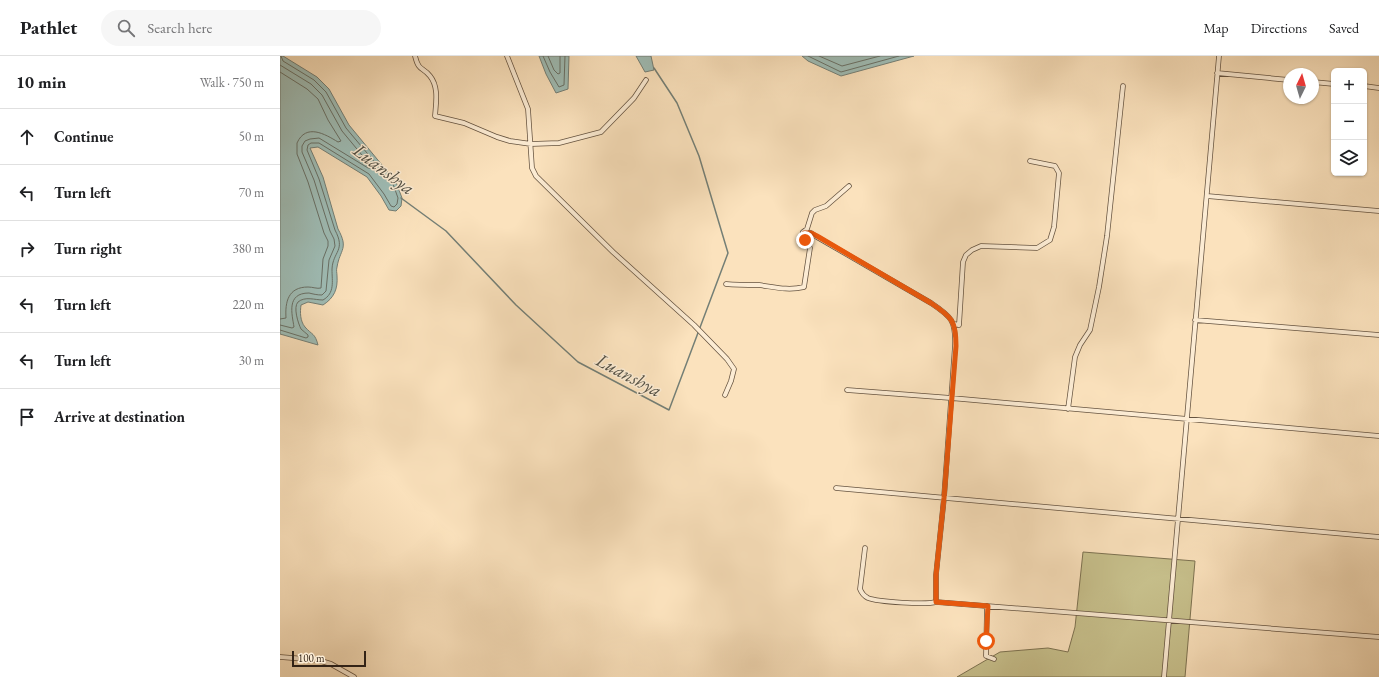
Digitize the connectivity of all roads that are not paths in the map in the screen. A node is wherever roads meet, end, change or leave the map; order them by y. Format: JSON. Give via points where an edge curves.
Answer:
{"nodes":[{"id":1,"x":415,"y":56,"type":"edge"},
{"id":2,"x":507,"y":56,"type":"edge"},
{"id":3,"x":1219,"y":56,"type":"edge"},
{"id":4,"x":1217,"y":73,"type":"junction"},
{"id":5,"x":1283,"y":79,"type":"edge"},
{"id":6,"x":646,"y":80,"type":"dead end"},
{"id":7,"x":1319,"y":83,"type":"edge"},
{"id":8,"x":1331,"y":84,"type":"edge"},
{"id":9,"x":1123,"y":86,"type":"dead end"},
{"id":10,"x":1367,"y":86,"type":"edge"},
{"id":11,"x":1379,"y":88,"type":"edge"},
{"id":12,"x":531,"y":144,"type":"junction"},
{"id":13,"x":1030,"y":161,"type":"dead end"},
{"id":14,"x":849,"y":186,"type":"dead end"},
{"id":15,"x":1206,"y":196,"type":"junction"},
{"id":16,"x":1379,"y":211,"type":"edge"},
{"id":17,"x":804,"y":233,"type":"junction"},
{"id":18,"x":726,"y":284,"type":"dead end"},
{"id":19,"x":1195,"y":320,"type":"junction"},
{"id":20,"x":954,"y":324,"type":"junction"},
{"id":21,"x":1379,"y":335,"type":"edge"},
{"id":22,"x":847,"y":390,"type":"dead end"},
{"id":23,"x":725,"y":395,"type":"dead end"},
{"id":24,"x":951,"y":398,"type":"junction"},
{"id":25,"x":1068,"y":409,"type":"junction"},
{"id":26,"x":1187,"y":419,"type":"junction"},
{"id":27,"x":1379,"y":436,"type":"edge"},
{"id":28,"x":836,"y":488,"type":"dead end"},
{"id":29,"x":944,"y":498,"type":"junction"},
{"id":30,"x":1177,"y":518,"type":"junction"},
{"id":31,"x":1379,"y":537,"type":"edge"},
{"id":32,"x":865,"y":548,"type":"dead end"},
{"id":33,"x":936,"y":602,"type":"junction"},
{"id":34,"x":988,"y":606,"type":"junction"},
{"id":35,"x":1169,"y":621,"type":"junction"},
{"id":36,"x":1379,"y":637,"type":"edge"},
{"id":37,"x":280,"y":657,"type":"edge"},
{"id":38,"x":994,"y":659,"type":"dead end"},
{"id":39,"x":354,"y":677,"type":"edge"},
{"id":40,"x":1164,"y":677,"type":"edge"}],
"edges":[{"from":1,"to":12,"type":"street","via":[[418,66],[430,76],[437,90],[435,116],[464,123],[510,141]]},
{"from":2,"to":12,"type":"street","via":[[528,109]]},
{"from":3,"to":4,"type":"street"},
{"from":4,"to":5,"type":"street"},
{"from":4,"to":15,"type":"street"},
{"from":6,"to":12,"type":"street","via":[[634,98],[602,132],[559,143]]},
{"from":7,"to":8,"type":"street"},
{"from":9,"to":25,"type":"street","via":[[1099,287],[1090,330],[1074,356]]},
{"from":10,"to":11,"type":"street"},
{"from":12,"to":23,"type":"street","via":[[532,168],[536,176],[612,252],[694,325],[732,365],[734,372]]},
{"from":13,"to":20,"type":"street","via":[[1055,166],[1059,172],[1054,227],[1050,240],[1038,248],[981,246],[966,255],[963,262],[959,325]]},
{"from":14,"to":17,"type":"street","via":[[826,206],[812,213]]},
{"from":15,"to":16,"type":"street"},
{"from":15,"to":19,"type":"street"},
{"from":17,"to":18,"type":"street","via":[[802,239],[810,248],[804,287],[782,289]]},
{"from":17,"to":20,"type":"street","via":[[817,236],[931,303],[942,310]]},
{"from":19,"to":21,"type":"street"},
{"from":19,"to":26,"type":"street"},
{"from":20,"to":24,"type":"street","via":[[956,346]]},
{"from":22,"to":24,"type":"street"},
{"from":24,"to":25,"type":"street"},
{"from":24,"to":29,"type":"street"},
{"from":25,"to":26,"type":"street"},
{"from":26,"to":27,"type":"street"},
{"from":26,"to":30,"type":"street"},
{"from":28,"to":29,"type":"street"},
{"from":29,"to":30,"type":"street"},
{"from":29,"to":33,"type":"street","via":[[936,575]]},
{"from":30,"to":31,"type":"street"},
{"from":30,"to":35,"type":"street"},
{"from":32,"to":33,"type":"street","via":[[860,589],[862,594],[870,599]]},
{"from":33,"to":34,"type":"street"},
{"from":34,"to":35,"type":"street"},
{"from":34,"to":38,"type":"street","via":[[986,656]]},
{"from":35,"to":36,"type":"street"},
{"from":35,"to":40,"type":"street"},
{"from":37,"to":39,"type":"street","via":[[318,660]]}]}
